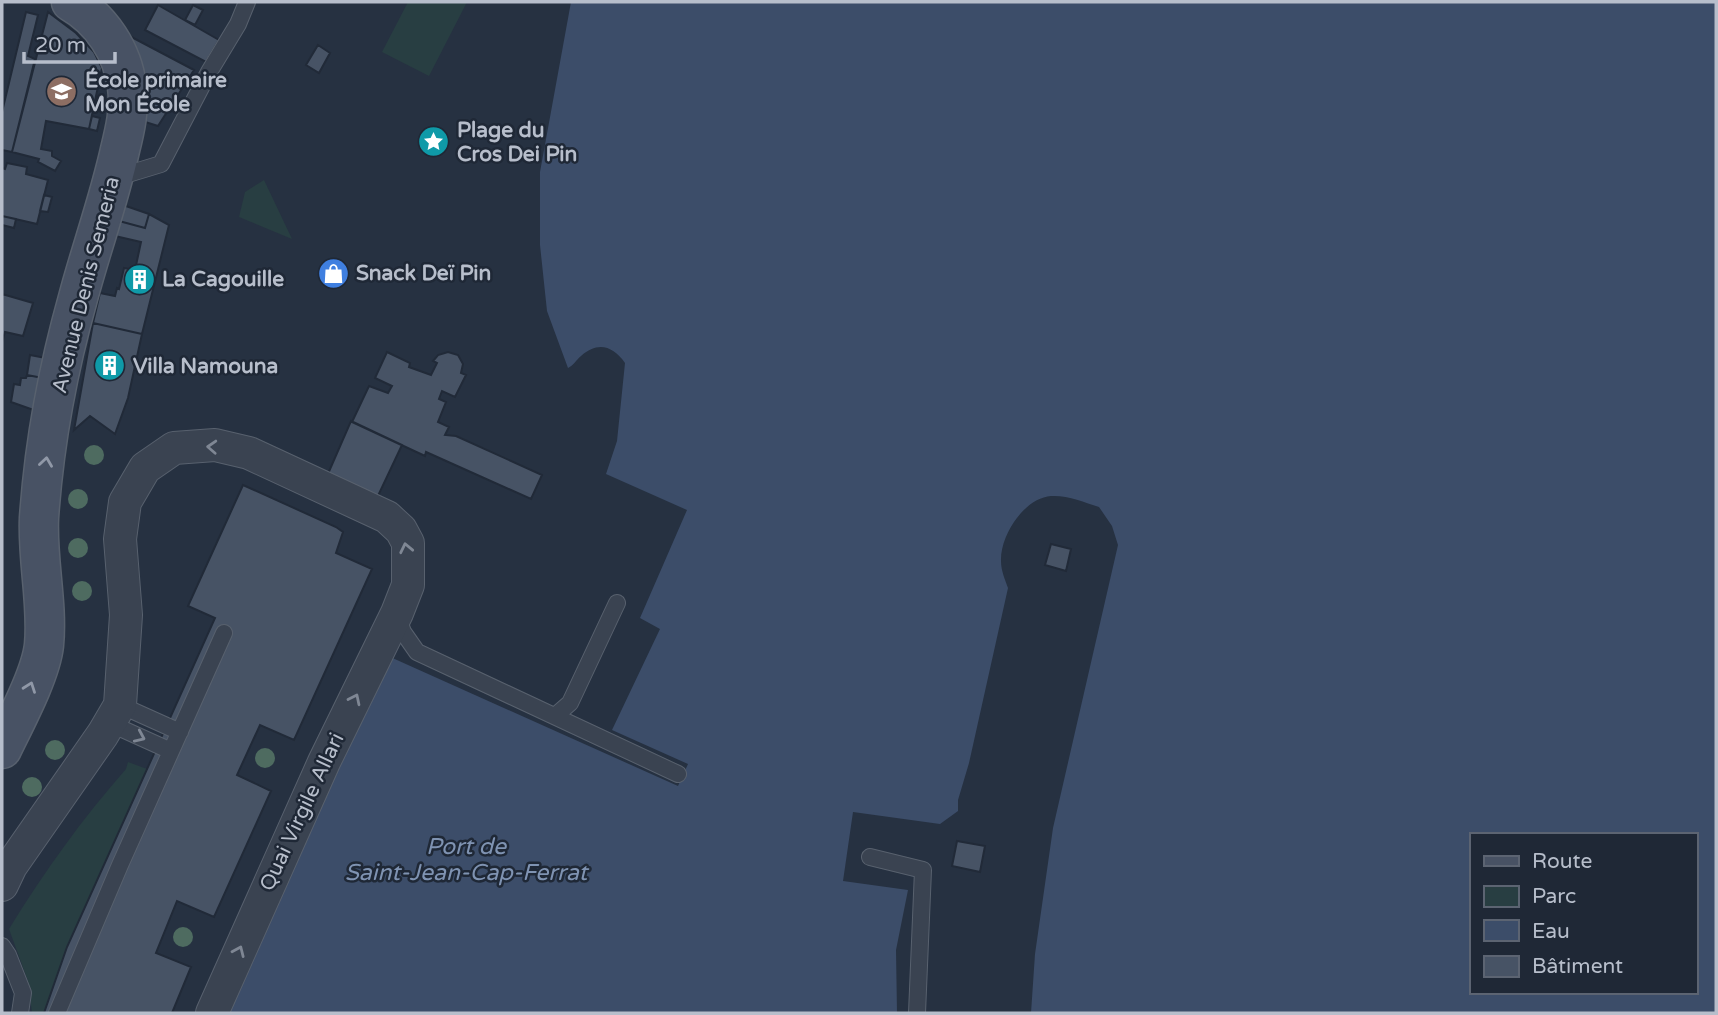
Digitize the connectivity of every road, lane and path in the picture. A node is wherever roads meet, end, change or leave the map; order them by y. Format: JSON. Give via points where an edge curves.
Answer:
{"nodes":[{"id":1,"x":71,"y":2,"type":"edge"},
{"id":2,"x":247,"y":2,"type":"edge"},
{"id":3,"x":114,"y":179,"type":"junction"},
{"id":4,"x":617,"y":603,"type":"dead end"},
{"id":5,"x":397,"y":613,"type":"junction"},
{"id":6,"x":224,"y":633,"type":"dead end"},
{"id":7,"x":115,"y":714,"type":"junction"},
{"id":8,"x":555,"y":716,"type":"junction"},
{"id":9,"x":180,"y":732,"type":"junction"},
{"id":10,"x":2,"y":748,"type":"edge"},
{"id":11,"x":171,"y":751,"type":"junction"},
{"id":12,"x":678,"y":775,"type":"dead end"},
{"id":13,"x":870,"y":857,"type":"dead end"},
{"id":14,"x":2,"y":885,"type":"edge"},
{"id":15,"x":2,"y":946,"type":"edge"},
{"id":16,"x":20,"y":1013,"type":"edge"},
{"id":17,"x":57,"y":1013,"type":"edge"},
{"id":18,"x":212,"y":1013,"type":"edge"},
{"id":19,"x":917,"y":1013,"type":"edge"}],
"edges":[{"from":1,"to":3,"type":"main road","name":"Avenue Denis Semeria","via":[[104,31],[123,67],[128,108]]},
{"from":2,"to":3,"type":"lane","via":[[162,164]]},
{"from":10,"to":3,"type":"main road","name":"Avenue Denis Semeria","one_way":true,"via":[[44,648],[39,520],[45,461],[64,352]]},
{"from":4,"to":8,"type":"lane","via":[[570,703]]},
{"from":5,"to":7,"type":"street","name":"Quai Virgile Allari","one_way":true,"via":[[408,585],[408,543],[387,517],[249,453],[215,445],[174,448],[145,468],[125,502],[120,539],[126,615]]},
{"from":5,"to":8,"type":"lane","via":[[402,632],[417,652]]},
{"from":18,"to":5,"type":"street","name":"Quai Virgile Allari","one_way":true,"via":[[324,762]]},
{"from":6,"to":9,"type":"lane"},
{"from":7,"to":9,"type":"lane"},
{"from":7,"to":11,"type":"lane","one_way":true},
{"from":7,"to":14,"type":"street"},
{"from":8,"to":12,"type":"lane","via":[[570,731]]},
{"from":9,"to":11,"type":"lane"},
{"from":11,"to":17,"type":"lane"},
{"from":13,"to":19,"type":"lane","via":[[923,870]]},
{"from":15,"to":16,"type":"lane","via":[[23,993]]}]}
